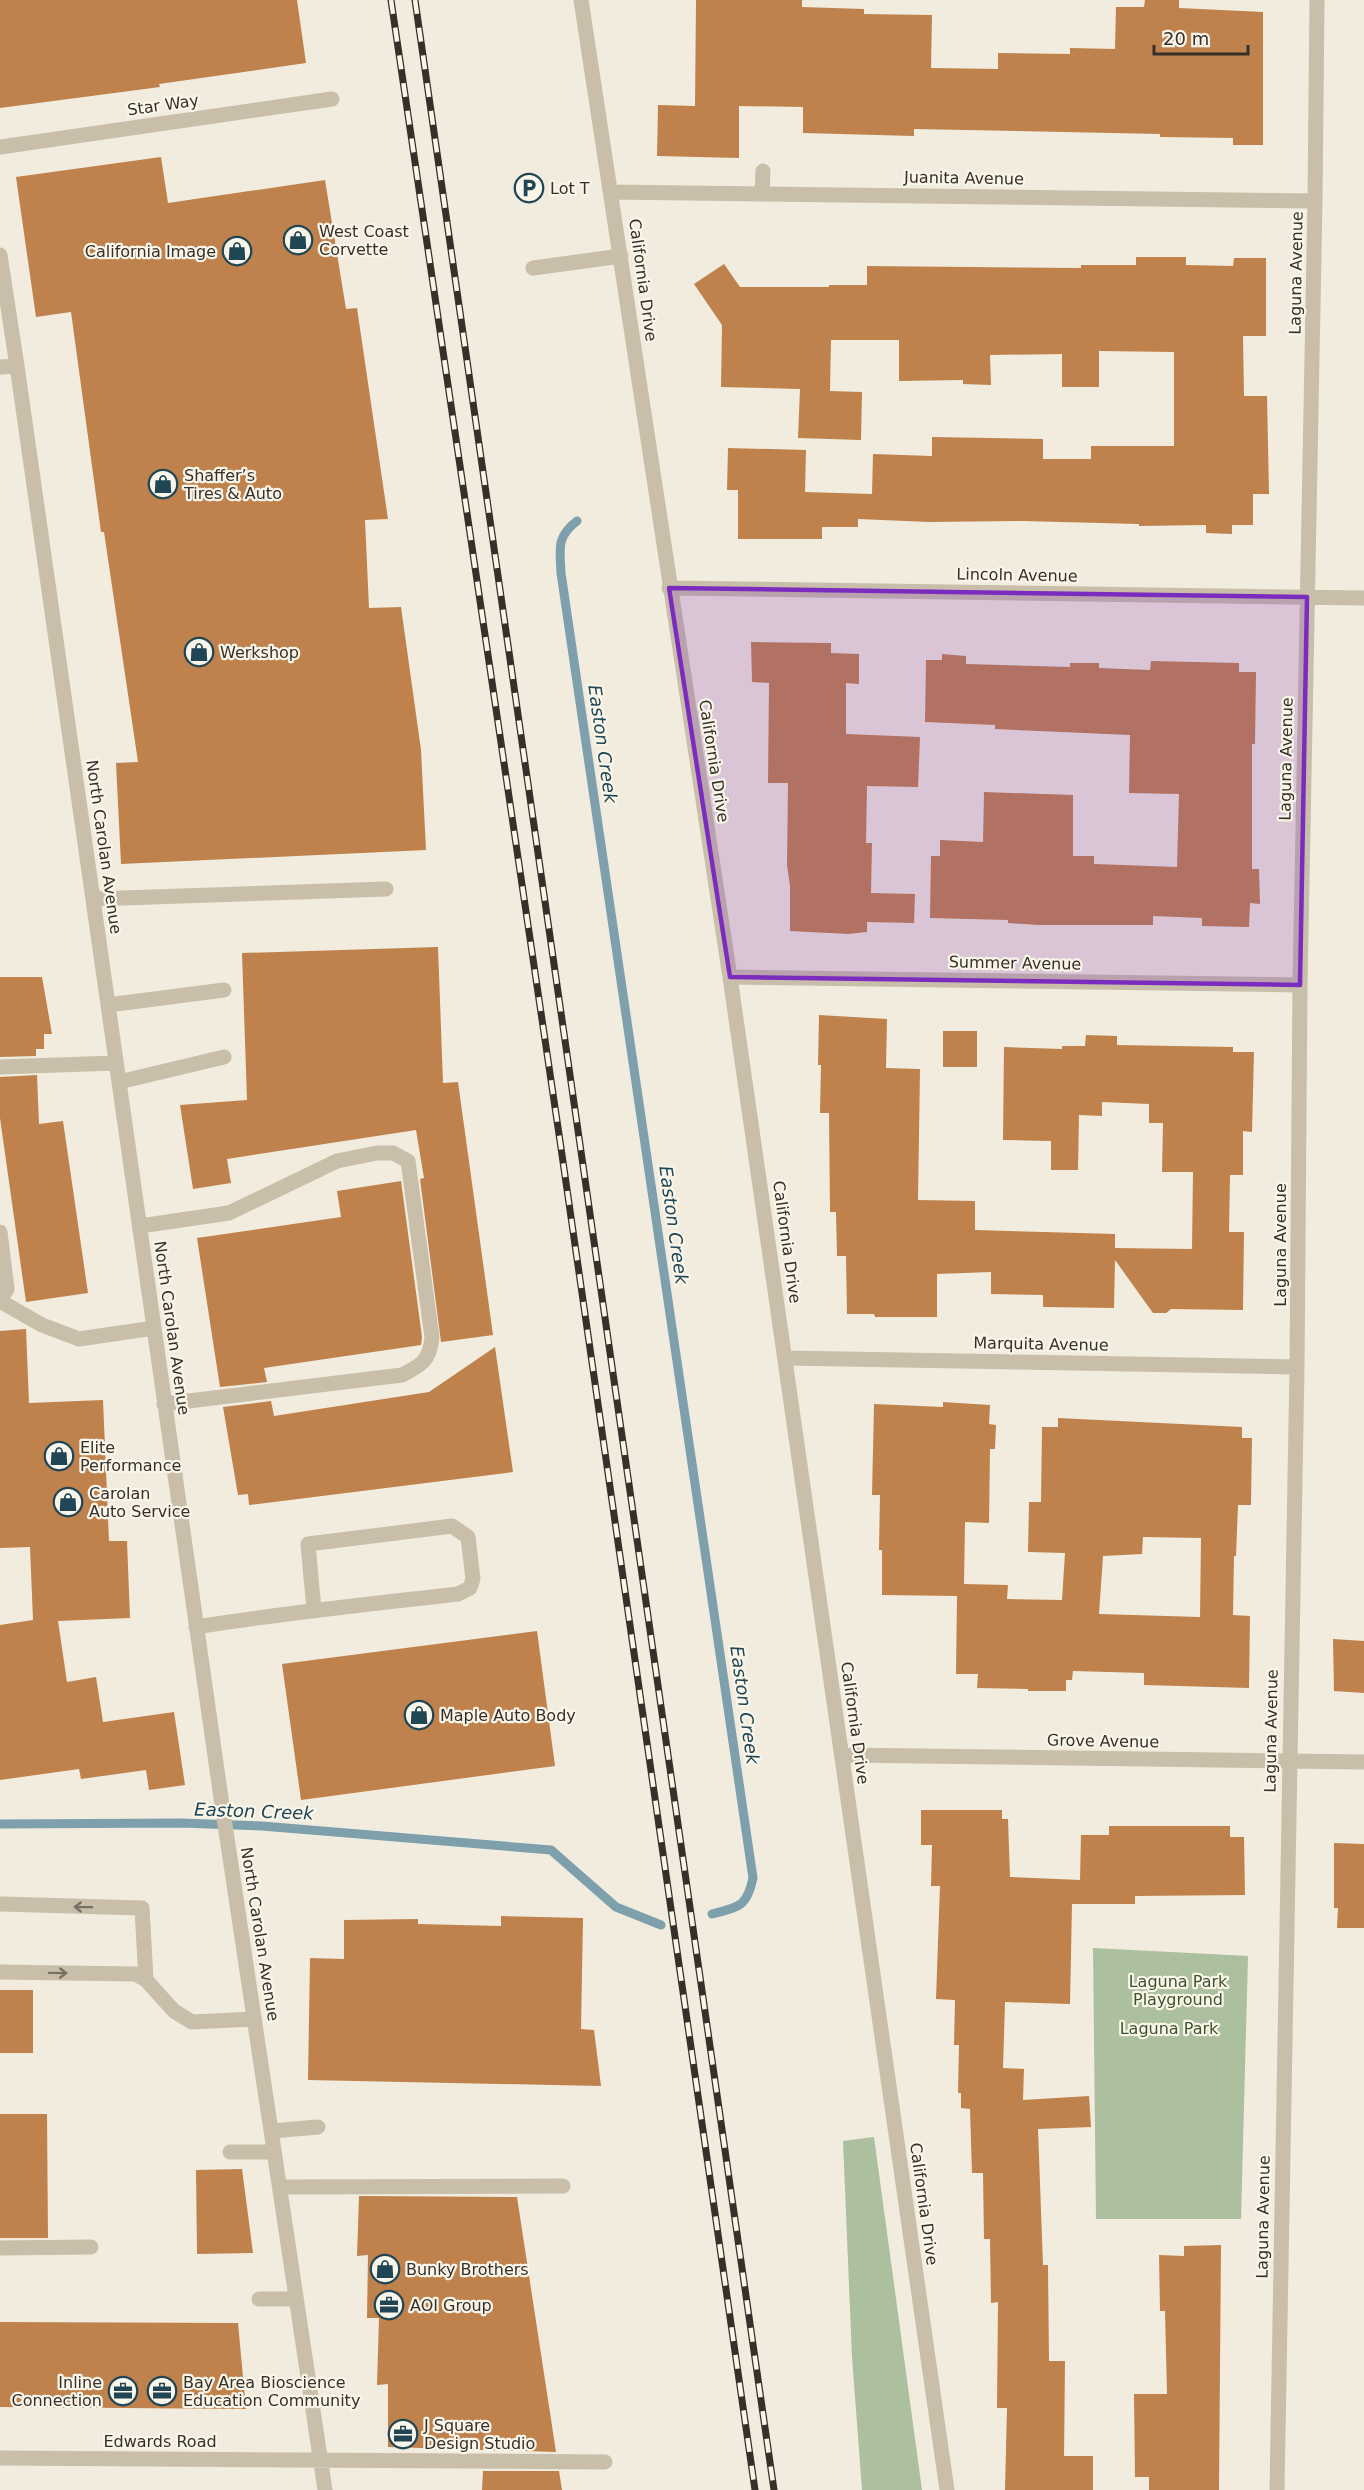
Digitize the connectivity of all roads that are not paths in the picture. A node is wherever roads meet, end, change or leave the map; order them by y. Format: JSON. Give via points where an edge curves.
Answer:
{"nodes":[{"id":1,"x":581,"y":0,"type":"edge"},
{"id":2,"x":1317,"y":0,"type":"edge"},
{"id":3,"x":332,"y":99,"type":"dead end"},
{"id":4,"x":0,"y":147,"type":"edge"},
{"id":5,"x":763,"y":171,"type":"dead end"},
{"id":6,"x":611,"y":192,"type":"junction"},
{"id":7,"x":762,"y":194,"type":"junction"},
{"id":8,"x":1315,"y":201,"type":"junction"},
{"id":9,"x":0,"y":255,"type":"edge"},
{"id":10,"x":621,"y":256,"type":"junction"},
{"id":11,"x":533,"y":268,"type":"dead end"},
{"id":12,"x":17,"y":366,"type":"junction"},
{"id":13,"x":0,"y":367,"type":"edge"},
{"id":14,"x":669,"y":588,"type":"junction"},
{"id":15,"x":1307,"y":597,"type":"junction"},
{"id":16,"x":1364,"y":597,"type":"edge"},
{"id":17,"x":386,"y":889,"type":"dead end"},
{"id":18,"x":93,"y":899,"type":"junction"},
{"id":19,"x":730,"y":977,"type":"junction"},
{"id":20,"x":1300,"y":985,"type":"junction"},
{"id":21,"x":225,"y":990,"type":"dead end"},
{"id":22,"x":108,"y":1005,"type":"junction"},
{"id":23,"x":224,"y":1057,"type":"dead end"},
{"id":24,"x":116,"y":1063,"type":"junction"},
{"id":25,"x":0,"y":1067,"type":"edge"},
{"id":26,"x":119,"y":1082,"type":"junction"},
{"id":27,"x":140,"y":1226,"type":"junction"},
{"id":28,"x":0,"y":1232,"type":"edge"},
{"id":29,"x":154,"y":1328,"type":"junction"},
{"id":30,"x":785,"y":1358,"type":"junction"},
{"id":31,"x":1297,"y":1367,"type":"junction"},
{"id":32,"x":164,"y":1404,"type":"junction"},
{"id":33,"x":314,"y":1610,"type":"junction"},
{"id":34,"x":196,"y":1627,"type":"junction"},
{"id":35,"x":842,"y":1755,"type":"junction"},
{"id":36,"x":1289,"y":1761,"type":"junction"},
{"id":37,"x":1364,"y":1762,"type":"edge"},
{"id":38,"x":0,"y":1904,"type":"edge"},
{"id":39,"x":0,"y":1972,"type":"edge"},
{"id":40,"x":146,"y":1980,"type":"junction"},
{"id":41,"x":254,"y":2019,"type":"junction"},
{"id":42,"x":318,"y":2127,"type":"dead end"},
{"id":43,"x":271,"y":2131,"type":"junction"},
{"id":44,"x":230,"y":2152,"type":"dead end"},
{"id":45,"x":274,"y":2152,"type":"junction"},
{"id":46,"x":562,"y":2186,"type":"dead end"},
{"id":47,"x":280,"y":2187,"type":"junction"},
{"id":48,"x":91,"y":2247,"type":"dead end"},
{"id":49,"x":0,"y":2248,"type":"edge"},
{"id":50,"x":259,"y":2299,"type":"dead end"},
{"id":51,"x":296,"y":2299,"type":"junction"},
{"id":52,"x":0,"y":2458,"type":"edge"},
{"id":53,"x":321,"y":2460,"type":"junction"},
{"id":54,"x":605,"y":2462,"type":"dead end"},
{"id":55,"x":325,"y":2490,"type":"edge"},
{"id":56,"x":947,"y":2490,"type":"edge"},
{"id":57,"x":1277,"y":2490,"type":"edge"}],
"edges":[{"from":1,"to":6,"type":"street","name":"California Drive"},
{"from":2,"to":8,"type":"street","name":"Laguna Avenue"},
{"from":3,"to":4,"type":"street","name":"Star Way"},
{"from":5,"to":7,"type":"street"},
{"from":6,"to":7,"type":"street","name":"Juanita Avenue"},
{"from":6,"to":10,"type":"street","name":"California Drive"},
{"from":7,"to":8,"type":"street","name":"Juanita Avenue"},
{"from":8,"to":15,"type":"street","name":"Laguna Avenue"},
{"from":9,"to":12,"type":"street","name":"North Carolan Avenue"},
{"from":10,"to":11,"type":"street"},
{"from":10,"to":14,"type":"street","name":"California Drive"},
{"from":12,"to":13,"type":"street"},
{"from":12,"to":18,"type":"street","name":"North Carolan Avenue"},
{"from":14,"to":15,"type":"street","name":"Lincoln Avenue"},
{"from":14,"to":19,"type":"street","name":"California Drive"},
{"from":15,"to":16,"type":"street","name":"Lincoln Avenue"},
{"from":15,"to":20,"type":"street","name":"Laguna Avenue"},
{"from":17,"to":18,"type":"street"},
{"from":18,"to":22,"type":"street","name":"North Carolan Avenue"},
{"from":19,"to":20,"type":"street","name":"Summer Avenue"},
{"from":19,"to":30,"type":"street","name":"California Drive"},
{"from":20,"to":31,"type":"street","name":"Laguna Avenue"},
{"from":21,"to":22,"type":"street"},
{"from":22,"to":24,"type":"street","name":"North Carolan Avenue"},
{"from":23,"to":26,"type":"street"},
{"from":24,"to":25,"type":"street"},
{"from":24,"to":26,"type":"street","name":"North Carolan Avenue"},
{"from":26,"to":27,"type":"street","name":"North Carolan Avenue"},
{"from":27,"to":29,"type":"street","name":"North Carolan Avenue"},
{"from":27,"to":32,"type":"street","via":[[229,1213],[337,1161],[393,1153],[408,1161],[432,1337],[431,1351],[421,1366],[402,1375]]},
{"from":28,"to":29,"type":"street","via":[[7,1289],[0,1301],[42,1325],[79,1339]]},
{"from":29,"to":32,"type":"street","name":"North Carolan Avenue"},
{"from":30,"to":31,"type":"street","name":"Marquita Avenue"},
{"from":30,"to":35,"type":"street","name":"California Drive"},
{"from":31,"to":36,"type":"street","name":"Laguna Avenue"},
{"from":32,"to":34,"type":"street","name":"North Carolan Avenue"},
{"from":33,"to":33,"type":"street","via":[[458,1594],[470,1588],[473,1579],[468,1537],[452,1526],[308,1544]]},
{"from":33,"to":34,"type":"street"},
{"from":34,"to":41,"type":"street","name":"North Carolan Avenue"},
{"from":35,"to":36,"type":"street","name":"Grove Avenue"},
{"from":35,"to":56,"type":"street","name":"California Drive"},
{"from":36,"to":37,"type":"street","name":"Grove Avenue"},
{"from":36,"to":57,"type":"street","name":"Laguna Avenue"},
{"from":40,"to":38,"type":"street","one_way":true,"via":[[141,1908]]},
{"from":39,"to":40,"type":"street","one_way":true,"via":[[135,1974]]},
{"from":40,"to":41,"type":"street","via":[[174,2011],[192,2022]]},
{"from":41,"to":43,"type":"street","name":"North Carolan Avenue"},
{"from":42,"to":43,"type":"street"},
{"from":43,"to":45,"type":"street","name":"North Carolan Avenue"},
{"from":44,"to":45,"type":"street"},
{"from":45,"to":47,"type":"street","name":"North Carolan Avenue"},
{"from":46,"to":47,"type":"street"},
{"from":47,"to":51,"type":"street","name":"North Carolan Avenue"},
{"from":48,"to":49,"type":"street"},
{"from":50,"to":51,"type":"street"},
{"from":51,"to":53,"type":"street","name":"North Carolan Avenue"},
{"from":52,"to":53,"type":"street","name":"Edwards Road"},
{"from":53,"to":54,"type":"street","name":"Edwards Road"},
{"from":53,"to":55,"type":"street","name":"North Carolan Avenue"}]}
